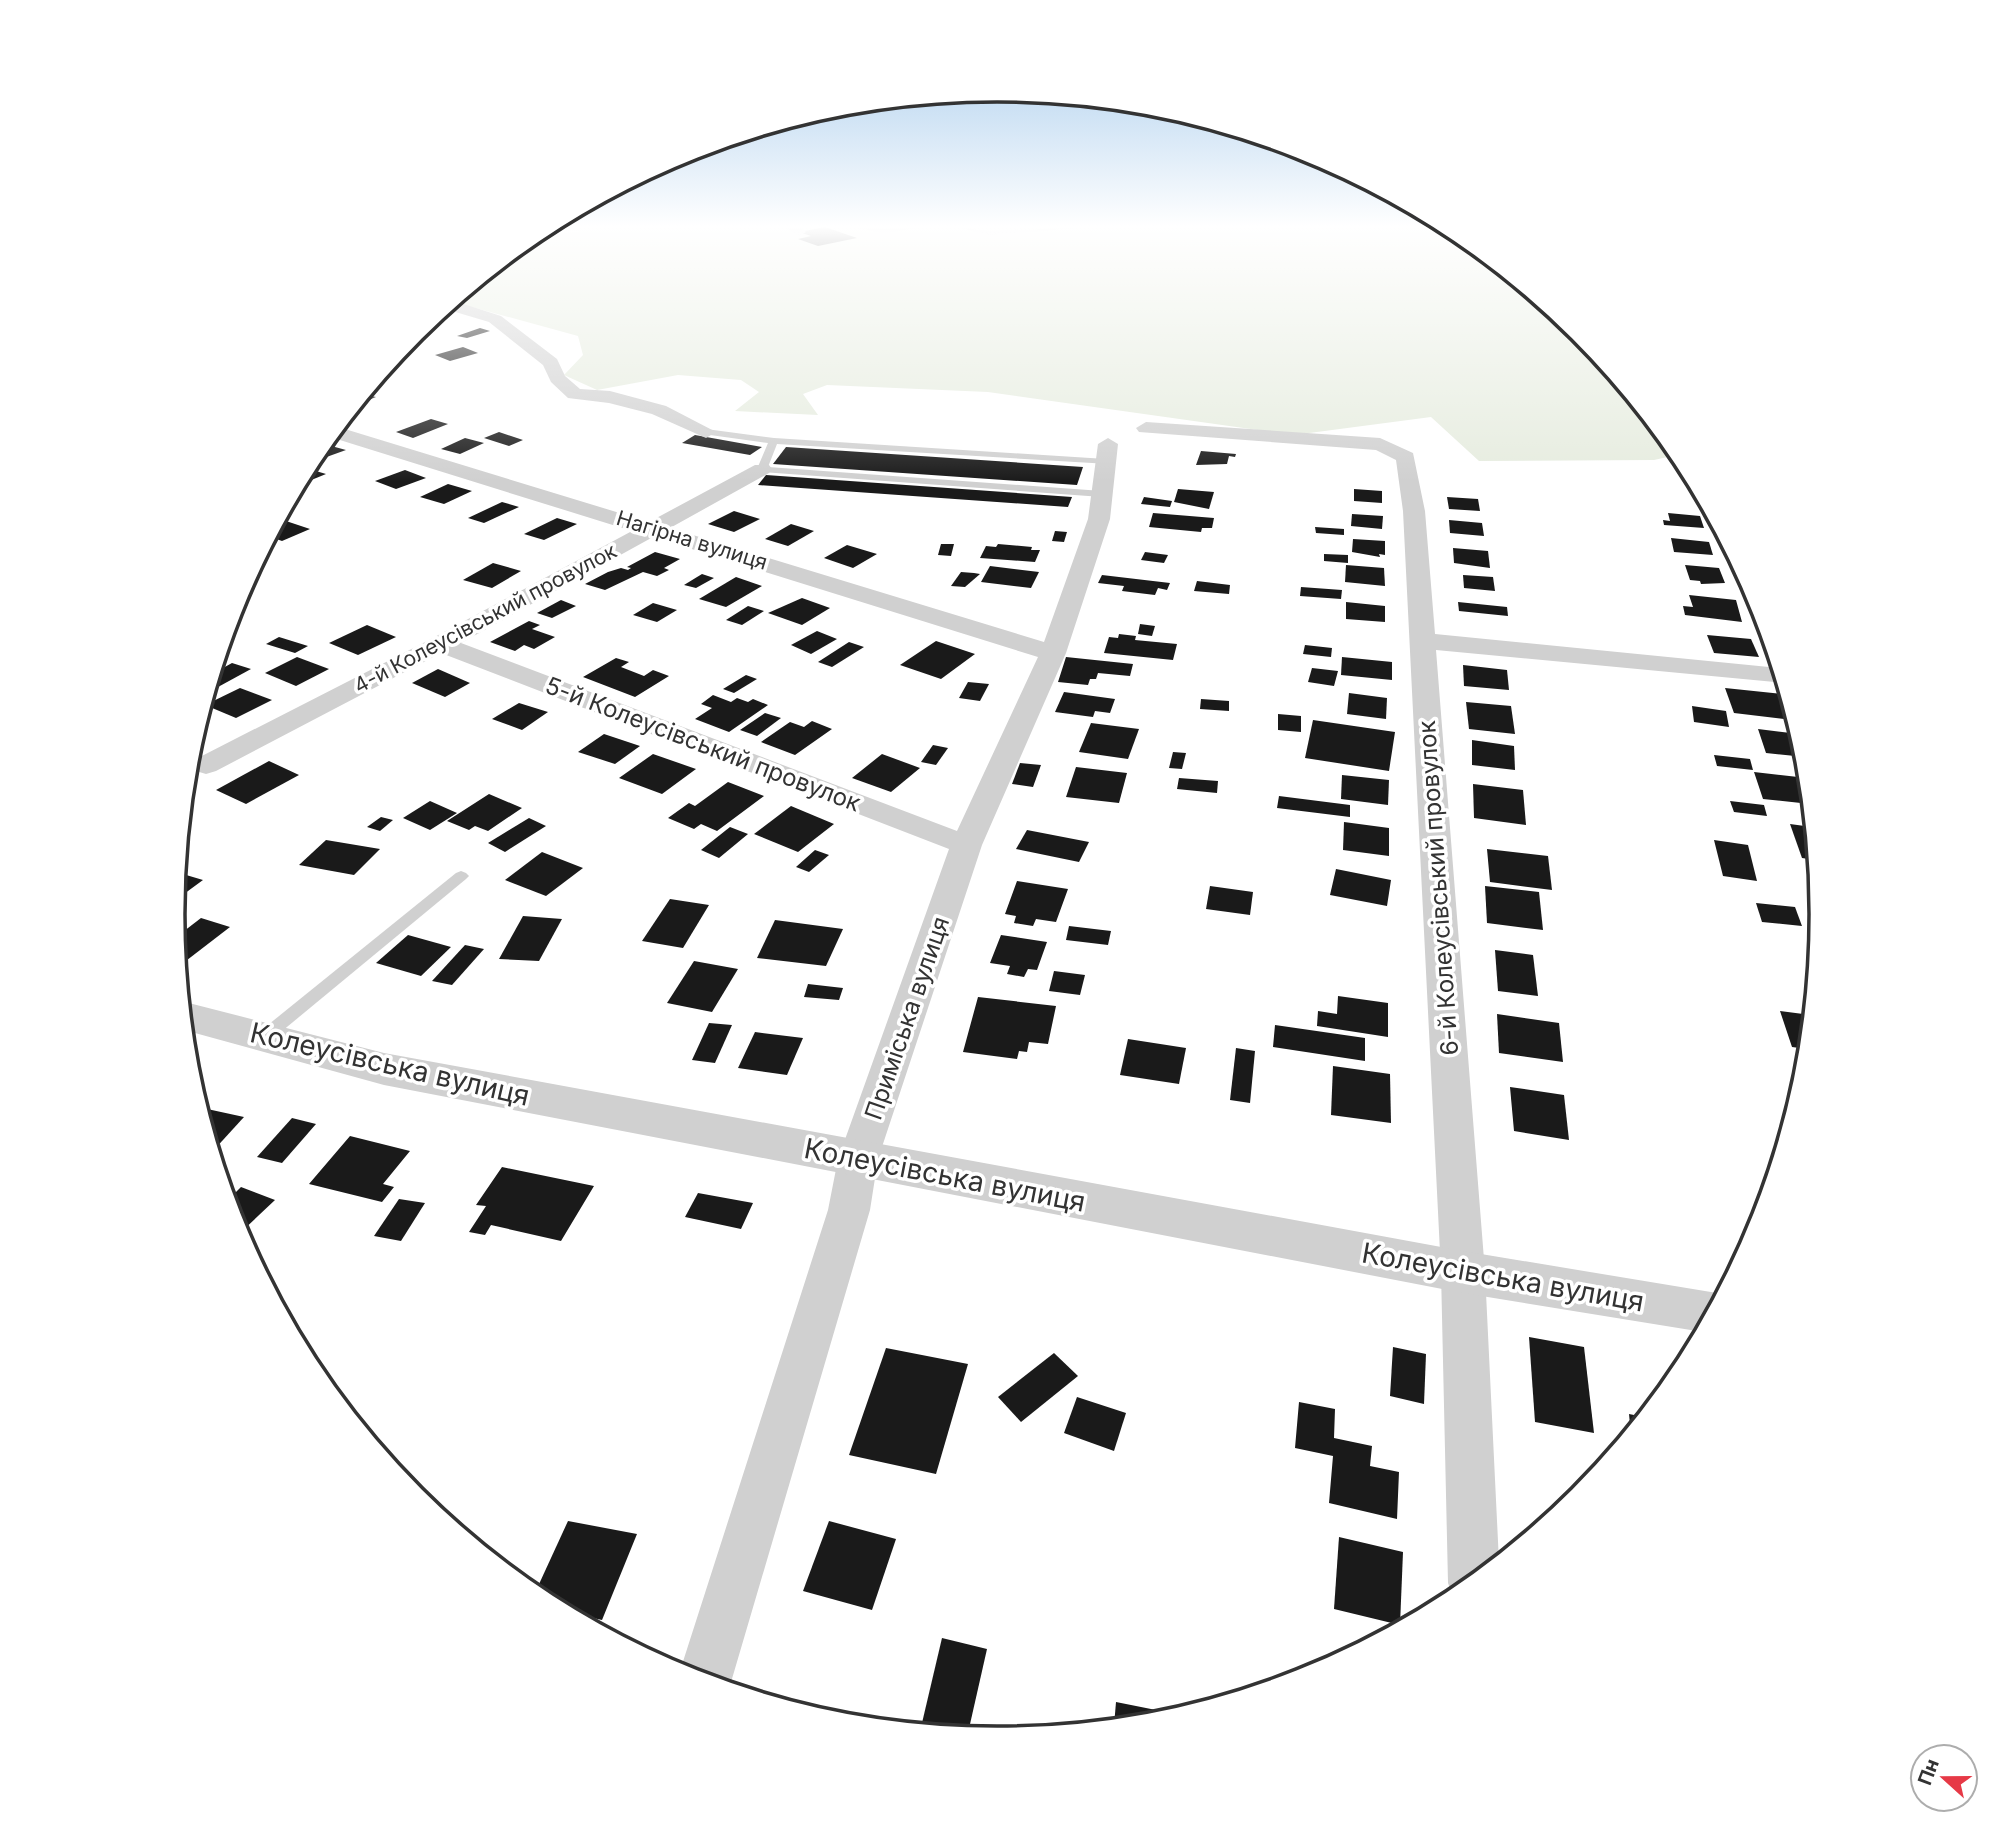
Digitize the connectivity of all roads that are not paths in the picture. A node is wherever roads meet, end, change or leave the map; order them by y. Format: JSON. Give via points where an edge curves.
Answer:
{"nodes":[{"id":1,"x":473,"y":312,"type":"edge"},
{"id":2,"x":1146,"y":428,"type":"dead end"},
{"id":3,"x":706,"y":432,"type":"joint"},
{"id":4,"x":341,"y":434,"type":"edge"},
{"id":5,"x":775,"y":441,"type":"junction"},
{"id":6,"x":1105,"y":467,"type":"junction"},
{"id":7,"x":762,"y":469,"type":"junction"},
{"id":8,"x":652,"y":528,"type":"junction"},
{"id":9,"x":1423,"y":641,"type":"junction"},
{"id":10,"x":440,"y":644,"type":"junction"},
{"id":11,"x":1053,"y":653,"type":"junction"},
{"id":12,"x":1772,"y":675,"type":"edge"},
{"id":13,"x":206,"y":765,"type":"dead end"},
{"id":14,"x":966,"y":845,"type":"junction"},
{"id":15,"x":461,"y":876,"type":"dead end"},
{"id":16,"x":191,"y":1017,"type":"edge"},
{"id":17,"x":264,"y":1037,"type":"junction"},
{"id":18,"x":858,"y":1159,"type":"junction"},
{"id":19,"x":1462,"y":1272,"type":"junction"},
{"id":20,"x":1705,"y":1311,"type":"edge"},
{"id":21,"x":1474,"y":1571,"type":"edge"},
{"id":22,"x":707,"y":1672,"type":"edge"}],
"edges":[{"from":1,"to":3,"type":"street","via":[[495,319],[551,363],[557,378],[575,394],[610,397],[659,410]]},
{"from":2,"to":9,"type":"street","name":"6-й Колеусівський провулок","via":[[1380,444],[1406,457]]},
{"from":3,"to":5,"type":"lane"},
{"from":4,"to":8,"type":"street","name":"Нагірна вулиця"},
{"from":5,"to":6,"type":"lane"},
{"from":5,"to":7,"type":"lane"},
{"from":6,"to":7,"type":"lane"},
{"from":6,"to":11,"type":"street","name":"Приміська вулиця","via":[[1099,519]]},
{"from":7,"to":8,"type":"street","name":"4-й Колеусівський провулок"},
{"from":8,"to":10,"type":"street","name":"4-й Колеусівський провулок"},
{"from":8,"to":11,"type":"street","name":"Нагірна вулиця"},
{"from":9,"to":12,"type":"street"},
{"from":9,"to":19,"type":"street","name":"6-й Колеусівський провулок"},
{"from":10,"to":13,"type":"street","name":"4-й Колеусівський провулок"},
{"from":10,"to":14,"type":"street","name":"5-й Колеусівський провулок"},
{"from":11,"to":14,"type":"street","name":"Приміська вулиця"},
{"from":14,"to":18,"type":"street","name":"Приміська вулиця"},
{"from":15,"to":17,"type":"lane"},
{"from":16,"to":17,"type":"street","name":"Колеусівська вулиця"},
{"from":17,"to":18,"type":"street","name":"Колеусівська вулиця","via":[[384,1069]]},
{"from":18,"to":19,"type":"street","name":"Колеусівська вулиця"},
{"from":18,"to":22,"type":"street","name":"Приміська вулиця","via":[[849,1210]]},
{"from":19,"to":20,"type":"street","name":"Колеусівська вулиця"},
{"from":19,"to":21,"type":"street","name":"6-й Колеусівський провулок"}]}
